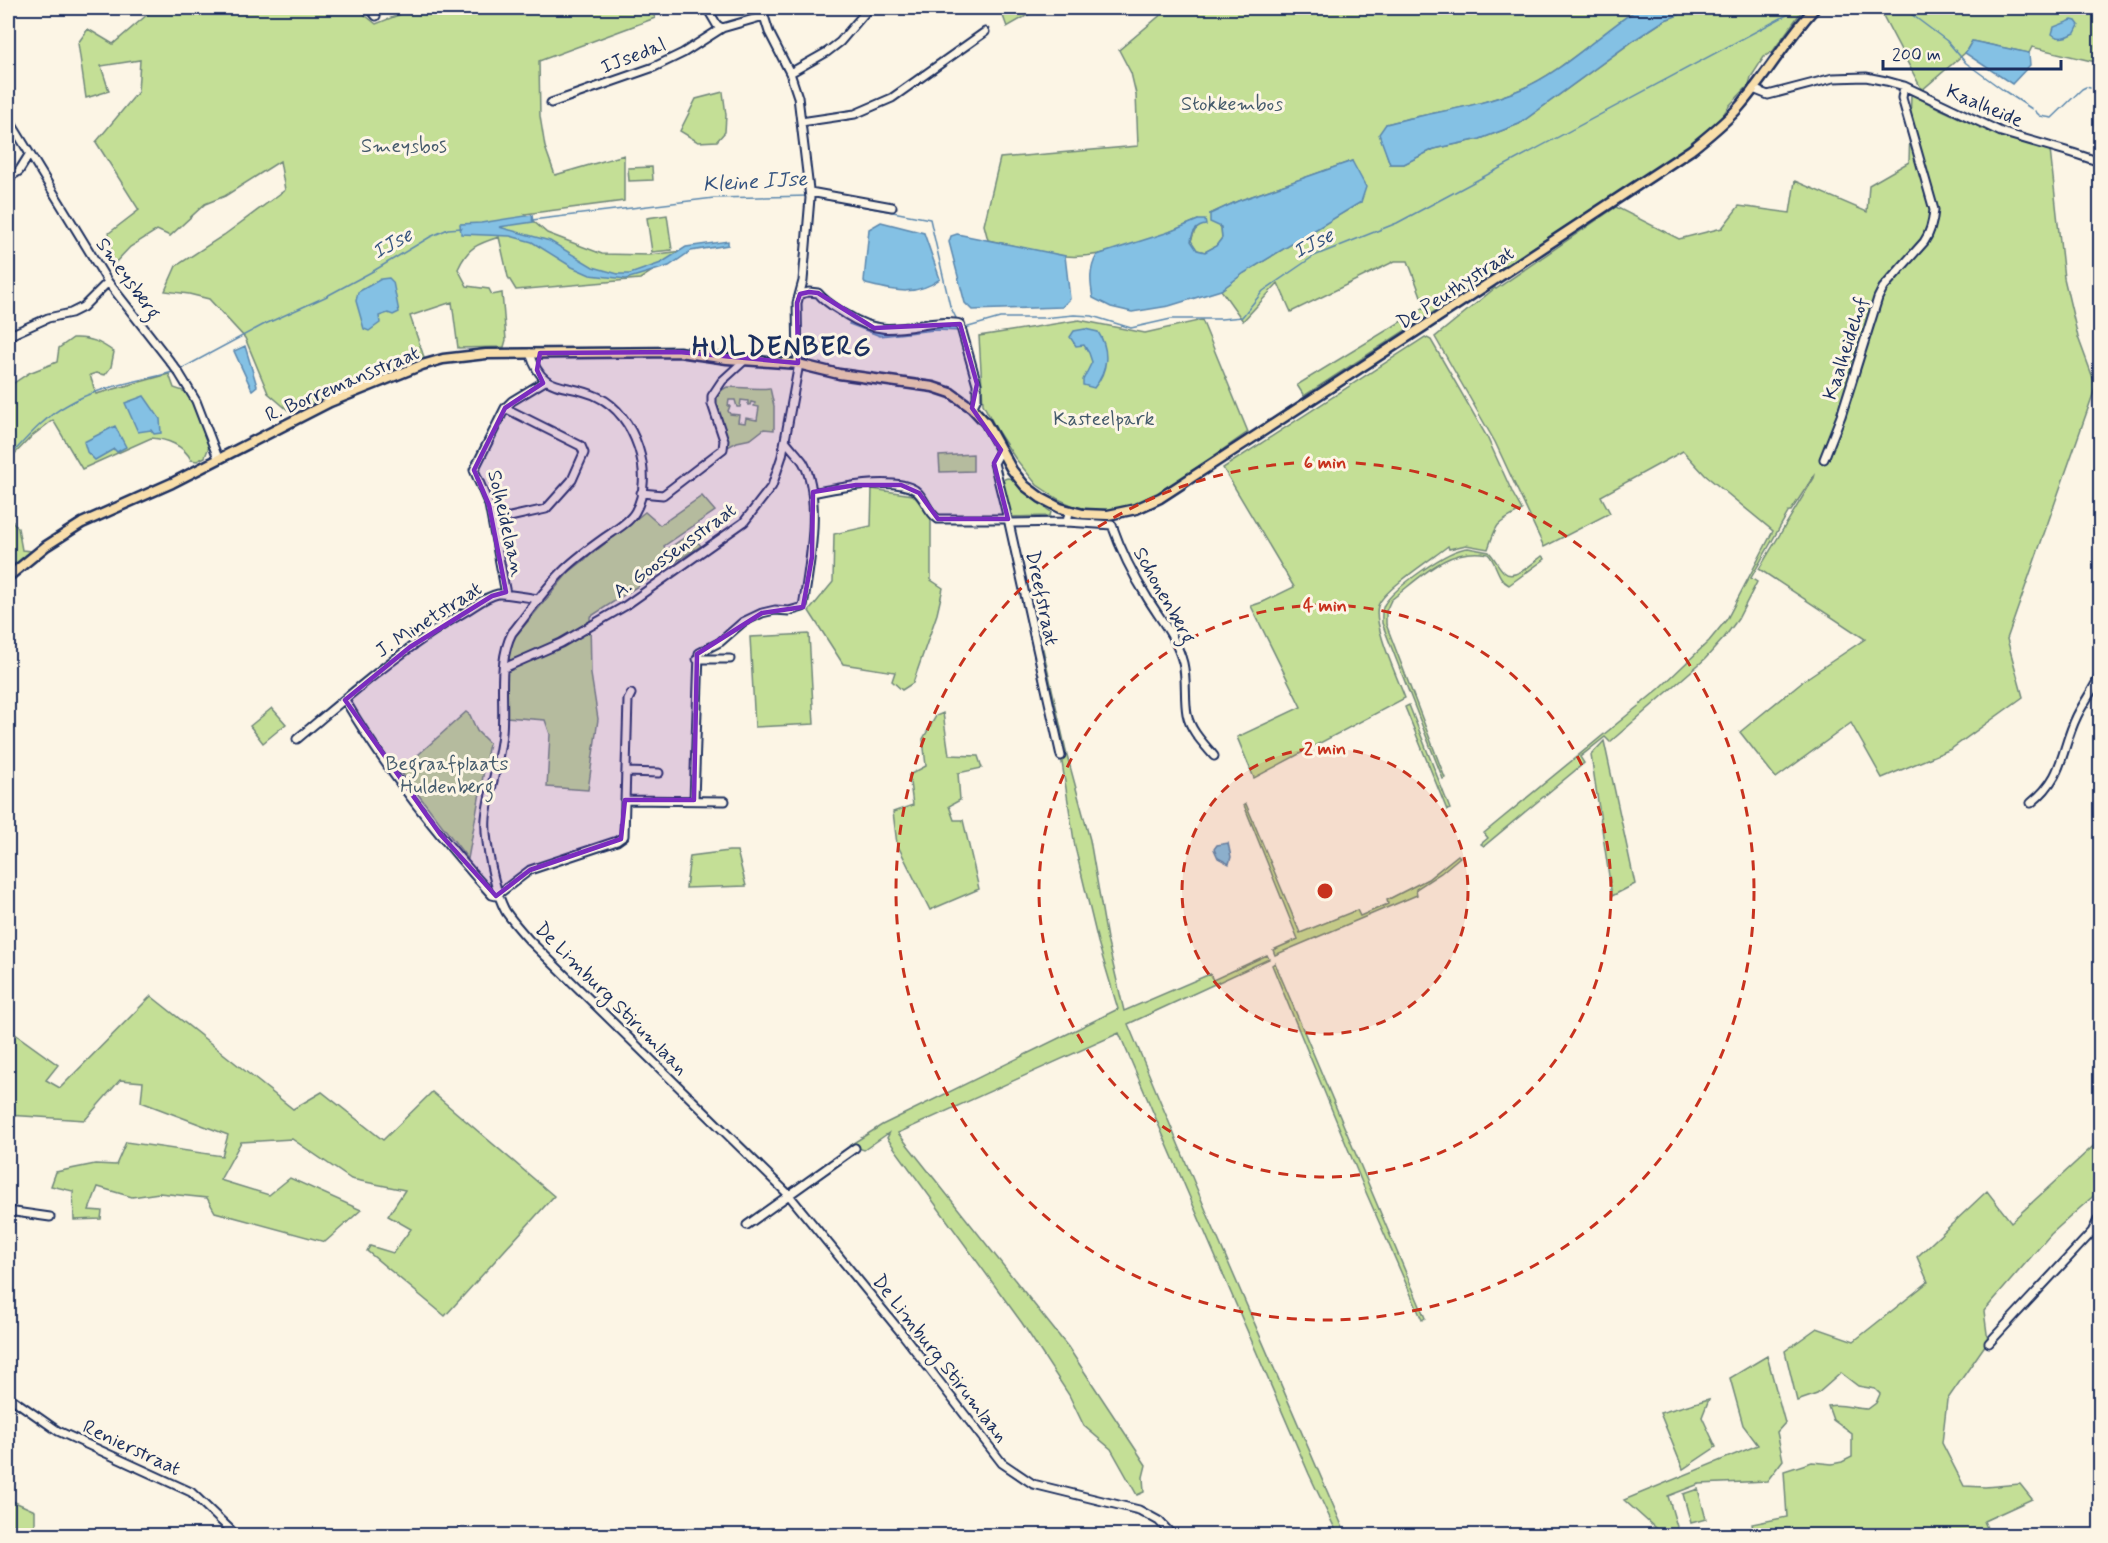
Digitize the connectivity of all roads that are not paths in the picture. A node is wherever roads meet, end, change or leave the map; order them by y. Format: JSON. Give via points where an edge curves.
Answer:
{"nodes":[{"id":1,"x":369,"y":8,"type":"edge"},
{"id":2,"x":707,"y":8,"type":"edge"},
{"id":3,"x":766,"y":8,"type":"edge"},
{"id":4,"x":869,"y":8,"type":"edge"},
{"id":5,"x":1813,"y":10,"type":"edge"},
{"id":6,"x":376,"y":16,"type":"dead end"},
{"id":7,"x":765,"y":16,"type":"junction"},
{"id":8,"x":722,"y":28,"type":"junction"},
{"id":9,"x":985,"y":32,"type":"dead end"},
{"id":10,"x":790,"y":73,"type":"junction"},
{"id":11,"x":1904,"y":86,"type":"junction"},
{"id":12,"x":1753,"y":89,"type":"junction"},
{"id":13,"x":551,"y":103,"type":"dead end"},
{"id":14,"x":8,"y":118,"type":"edge"},
{"id":15,"x":801,"y":122,"type":"junction"},
{"id":16,"x":29,"y":155,"type":"junction"},
{"id":17,"x":2100,"y":162,"type":"edge"},
{"id":18,"x":8,"y":178,"type":"edge"},
{"id":19,"x":810,"y":194,"type":"junction"},
{"id":20,"x":892,"y":207,"type":"dead end"},
{"id":21,"x":108,"y":282,"type":"junction"},
{"id":22,"x":800,"y":294,"type":"junction"},
{"id":23,"x":8,"y":336,"type":"edge"},
{"id":24,"x":535,"y":353,"type":"junction"},
{"id":25,"x":745,"y":360,"type":"junction"},
{"id":26,"x":798,"y":363,"type":"junction"},
{"id":27,"x":545,"y":381,"type":"junction"},
{"id":28,"x":505,"y":408,"type":"junction"},
{"id":29,"x":972,"y":408,"type":"junction"},
{"id":30,"x":785,"y":440,"type":"junction"},
{"id":31,"x":1002,"y":450,"type":"junction"},
{"id":32,"x":218,"y":458,"type":"junction"},
{"id":33,"x":1824,"y":459,"type":"dead end"},
{"id":34,"x":812,"y":492,"type":"junction"},
{"id":35,"x":640,"y":493,"type":"junction"},
{"id":36,"x":1069,"y":512,"type":"junction"},
{"id":37,"x":492,"y":521,"type":"junction"},
{"id":38,"x":1009,"y":521,"type":"junction"},
{"id":39,"x":1067,"y":522,"type":"junction"},
{"id":40,"x":8,"y":577,"type":"edge"},
{"id":41,"x":506,"y":594,"type":"junction"},
{"id":42,"x":539,"y":599,"type":"junction"},
{"id":43,"x":697,"y":657,"type":"junction"},
{"id":44,"x":730,"y":659,"type":"dead end"},
{"id":45,"x":504,"y":668,"type":"junction"},
{"id":46,"x":2100,"y":675,"type":"edge"},
{"id":47,"x":631,"y":694,"type":"dead end"},
{"id":48,"x":345,"y":700,"type":"junction"},
{"id":49,"x":297,"y":739,"type":"dead end"},
{"id":50,"x":1060,"y":756,"type":"dead end"},
{"id":51,"x":1214,"y":756,"type":"dead end"},
{"id":52,"x":626,"y":772,"type":"junction"},
{"id":53,"x":659,"y":773,"type":"dead end"},
{"id":54,"x":625,"y":800,"type":"junction"},
{"id":55,"x":694,"y":800,"type":"junction"},
{"id":56,"x":725,"y":801,"type":"dead end"},
{"id":57,"x":2031,"y":802,"type":"dead end"},
{"id":58,"x":499,"y":894,"type":"junction"},
{"id":59,"x":855,"y":1148,"type":"dead end"},
{"id":60,"x":788,"y":1194,"type":"junction"},
{"id":61,"x":8,"y":1210,"type":"edge"},
{"id":62,"x":2100,"y":1216,"type":"edge"},
{"id":63,"x":50,"y":1217,"type":"dead end"},
{"id":64,"x":747,"y":1225,"type":"dead end"},
{"id":65,"x":1989,"y":1344,"type":"dead end"},
{"id":66,"x":8,"y":1395,"type":"edge"},
{"id":67,"x":237,"y":1536,"type":"edge"},
{"id":68,"x":1173,"y":1536,"type":"edge"}],
"edges":[{"from":1,"to":6,"type":"street"},
{"from":2,"to":8,"type":"street"},
{"from":3,"to":7,"type":"street"},
{"from":4,"to":10,"type":"street","via":[[840,42]]},
{"from":5,"to":12,"type":"main road","name":"De Peuthystraat"},
{"from":7,"to":8,"type":"street","name":"IJsedal"},
{"from":7,"to":10,"type":"street","name":"A. Goossensstraat"},
{"from":8,"to":13,"type":"street","name":"IJsedal","via":[[654,67]]},
{"from":9,"to":15,"type":"street","via":[[892,98],[855,114]]},
{"from":10,"to":15,"type":"street","name":"A. Goossensstraat"},
{"from":11,"to":12,"type":"street","name":"Kaalheide","via":[[1848,77],[1768,95]]},
{"from":11,"to":17,"type":"street","name":"Kaalheide","via":[[2001,132]]},
{"from":11,"to":33,"type":"street","name":"Kaalheidehof","via":[[1902,98],[1934,210],[1933,223],[1924,242],[1882,288]]},
{"from":12,"to":36,"type":"main road","name":"De Peuthystraat","via":[[1725,122],[1670,165],[1160,498],[1108,515]]},
{"from":14,"to":16,"type":"street","name":"Smeysberg"},
{"from":15,"to":19,"type":"street","name":"A. Goossensstraat"},
{"from":16,"to":18,"type":"street","via":[[19,171]]},
{"from":16,"to":21,"type":"street","name":"Smeysberg"},
{"from":19,"to":20,"type":"street"},
{"from":19,"to":22,"type":"street","name":"A. Goossensstraat"},
{"from":21,"to":23,"type":"street","via":[[83,307]]},
{"from":21,"to":32,"type":"street","name":"Smeysberg","via":[[177,370],[196,401]]},
{"from":22,"to":26,"type":"street","name":"A. Goossensstraat"},
{"from":22,"to":29,"type":"street","via":[[818,292],[825,301],[874,328],[894,330],[958,323],[977,384]]},
{"from":24,"to":25,"type":"main road","name":"R. Borremansstraat","via":[[679,352]]},
{"from":24,"to":27,"type":"street","via":[[537,370]]},
{"from":24,"to":32,"type":"main road","name":"R. Borremansstraat","via":[[468,355],[422,365],[330,402]]},
{"from":25,"to":26,"type":"main road","name":"R. Borremansstraat"},
{"from":25,"to":35,"type":"street","via":[[712,396],[723,449],[663,495]]},
{"from":26,"to":29,"type":"main road","name":"De Peuthystraat","via":[[838,374],[933,387],[951,393]]},
{"from":26,"to":30,"type":"street","name":"A. Goossensstraat"},
{"from":27,"to":28,"type":"street","name":"Solheidelaan"},
{"from":27,"to":35,"type":"street","name":"De Limburg Stirumlaan","via":[[594,395],[616,409],[638,448],[642,464]]},
{"from":28,"to":37,"type":"street","name":"Solheidelaan","via":[[474,470]]},
{"from":28,"to":37,"type":"street","via":[[580,446],[584,453],[572,480],[546,509]]},
{"from":29,"to":31,"type":"main road","name":"De Peuthystraat"},
{"from":30,"to":34,"type":"street","via":[[802,462]]},
{"from":30,"to":45,"type":"street","name":"A. Goossensstraat","via":[[772,486],[744,522],[591,627]]},
{"from":31,"to":36,"type":"main road","name":"De Peuthystraat","via":[[1025,486]]},
{"from":31,"to":38,"type":"street","name":"Dreefstraat","via":[[994,463]]},
{"from":32,"to":40,"type":"main road","name":"R. Borremansstraat","via":[[82,523]]},
{"from":34,"to":38,"type":"street","via":[[856,485],[901,485],[919,493],[938,519]]},
{"from":34,"to":43,"type":"street","via":[[812,557],[803,607],[762,613],[743,622]]},
{"from":35,"to":42,"type":"street","name":"De Limburg Stirumlaan","via":[[635,513],[564,570]]},
{"from":36,"to":39,"type":"street"},
{"from":37,"to":41,"type":"street","name":"Solheidelaan"},
{"from":38,"to":39,"type":"street"},
{"from":38,"to":50,"type":"street","name":"Dreefstraat"},
{"from":39,"to":51,"type":"street","name":"Schonenberg","via":[[1112,525],[1134,575],[1175,639],[1187,688],[1186,714]]},
{"from":41,"to":42,"type":"street","name":"J. Minetstraat"},
{"from":41,"to":48,"type":"street","name":"J. Minetstraat","via":[[492,596],[427,636]]},
{"from":42,"to":45,"type":"street","name":"De Limburg Stirumlaan","via":[[512,633],[506,645]]},
{"from":43,"to":44,"type":"street"},
{"from":43,"to":55,"type":"street"},
{"from":45,"to":58,"type":"street","name":"De Limburg Stirumlaan","via":[[502,733],[486,819]]},
{"from":46,"to":57,"type":"street","via":[[2077,717],[2059,770]]},
{"from":47,"to":52,"type":"street"},
{"from":48,"to":49,"type":"street","name":"J. Minetstraat"},
{"from":48,"to":58,"type":"street","via":[[381,756],[440,834],[492,895]]},
{"from":52,"to":53,"type":"street"},
{"from":52,"to":54,"type":"street"},
{"from":54,"to":55,"type":"street"},
{"from":54,"to":58,"type":"street","via":[[621,839],[530,870]]},
{"from":55,"to":56,"type":"street"},
{"from":58,"to":60,"type":"street","name":"De Limburg Stirumlaan","via":[[506,911],[529,940]]},
{"from":59,"to":60,"type":"street"},
{"from":60,"to":64,"type":"street"},
{"from":60,"to":68,"type":"street","name":"De Limburg Stirumlaan","via":[[1002,1463],[1033,1484],[1138,1510],[1159,1521]]},
{"from":61,"to":63,"type":"street"},
{"from":62,"to":65,"type":"street","via":[[2092,1232]]},
{"from":66,"to":67,"type":"street","name":"Renierstraat","via":[[58,1431],[191,1492]]}]}
